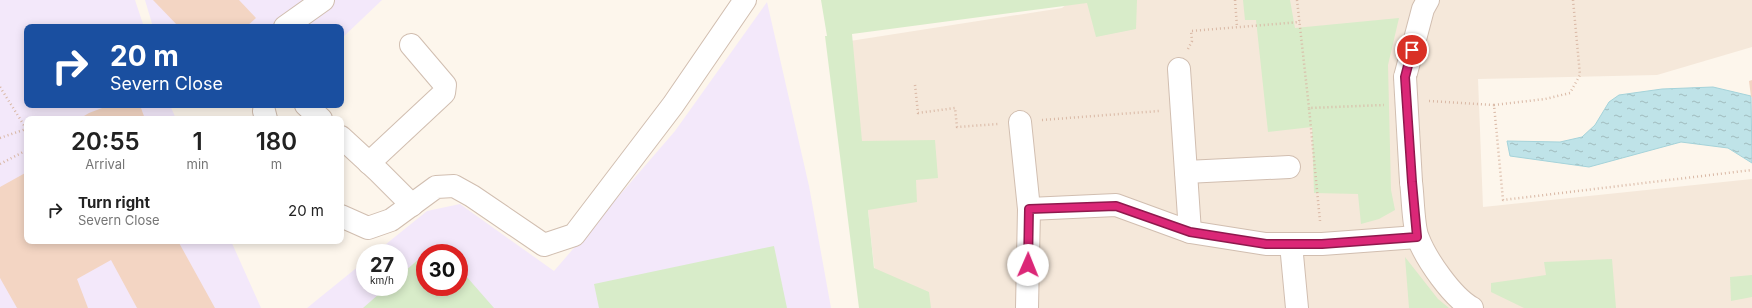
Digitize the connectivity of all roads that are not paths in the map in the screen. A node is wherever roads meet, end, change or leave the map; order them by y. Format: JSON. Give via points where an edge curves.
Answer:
{"nodes":[{"id":1,"x":324,"y":0,"type":"edge"},
{"id":2,"x":745,"y":0,"type":"edge"},
{"id":3,"x":1428,"y":0,"type":"edge"},
{"id":4,"x":289,"y":24,"type":"edge"},
{"id":5,"x":411,"y":45,"type":"dead end"},
{"id":6,"x":1179,"y":69,"type":"road end"},
{"id":7,"x":309,"y":108,"type":"edge"},
{"id":8,"x":318,"y":116,"type":"edge"},
{"id":9,"x":1020,"y":122,"type":"dead end"},
{"id":10,"x":344,"y":140,"type":"edge"},
{"id":11,"x":369,"y":163,"type":"junction"},
{"id":12,"x":1289,"y":167,"type":"dead end"},
{"id":13,"x":1186,"y":172,"type":"junction"},
{"id":14,"x":412,"y":206,"type":"junction"},
{"id":15,"x":1029,"y":209,"type":"junction"},
{"id":16,"x":344,"y":217,"type":"edge"},
{"id":17,"x":1190,"y":232,"type":"junction"},
{"id":18,"x":1417,"y":237,"type":"junction"},
{"id":19,"x":1291,"y":244,"type":"junction"},
{"id":20,"x":1027,"y":308,"type":"edge"},
{"id":21,"x":1297,"y":308,"type":"edge"},
{"id":22,"x":1472,"y":308,"type":"edge"}],
"edges":[{"from":1,"to":4,"type":"street"},
{"from":2,"to":14,"type":"street","via":[[673,105],[574,235],[544,245],[454,186],[436,187]]},
{"from":3,"to":18,"type":"street","bridge":true,"via":[[1423,9],[1405,77]]},
{"from":5,"to":11,"type":"street","via":[[445,85],[444,93]]},
{"from":6,"to":13,"type":"street"},
{"from":7,"to":8,"type":"street"},
{"from":9,"to":15,"type":"street"},
{"from":10,"to":11,"type":"street"},
{"from":11,"to":14,"type":"street"},
{"from":12,"to":13,"type":"street"},
{"from":13,"to":17,"type":"street"},
{"from":14,"to":16,"type":"street","via":[[391,220],[368,228]]},
{"from":15,"to":17,"type":"street","via":[[1116,206]]},
{"from":15,"to":20,"type":"street"},
{"from":17,"to":19,"type":"street","via":[[1266,244]]},
{"from":18,"to":19,"type":"street"},
{"from":18,"to":22,"type":"street","via":[[1439,275],[1464,304]]},
{"from":19,"to":21,"type":"street"}]}
